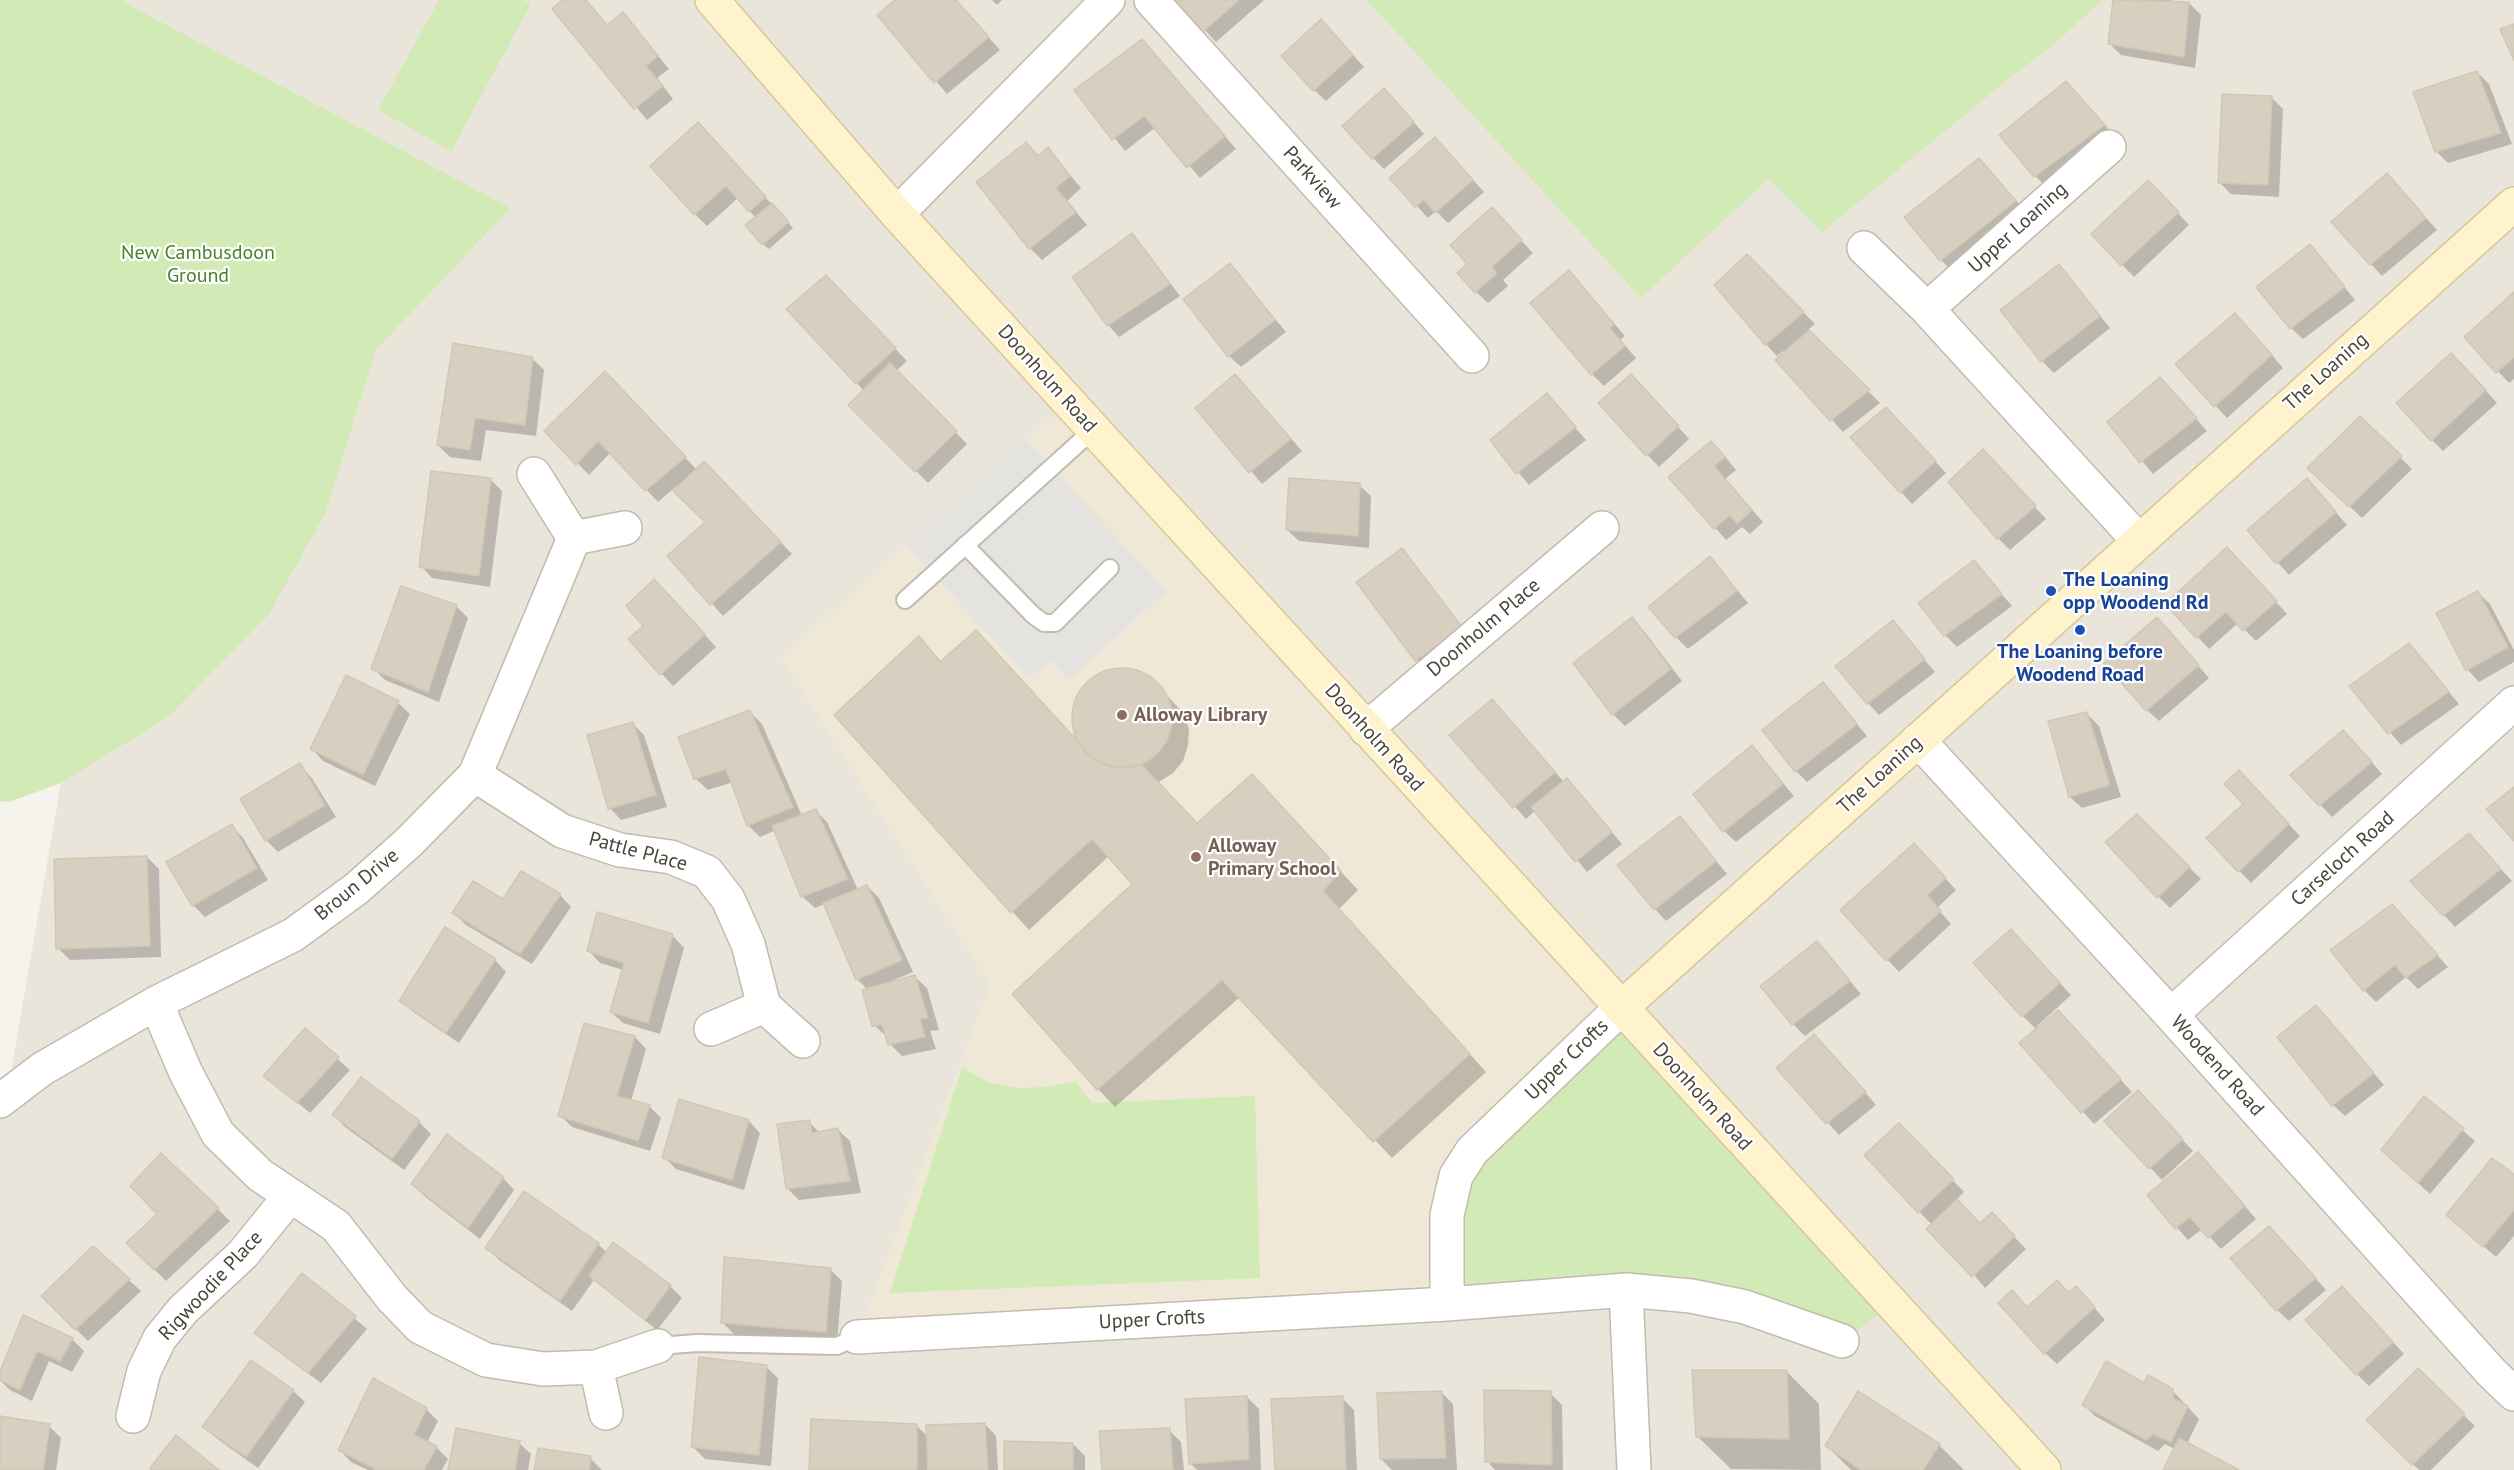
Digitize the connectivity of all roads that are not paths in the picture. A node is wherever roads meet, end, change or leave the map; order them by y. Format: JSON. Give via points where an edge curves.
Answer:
{"nodes":[{"id":1,"x":712,"y":0,"type":"edge"},
{"id":2,"x":1108,"y":0,"type":"edge"},
{"id":3,"x":1151,"y":0,"type":"edge"},
{"id":4,"x":2109,"y":147,"type":"dead end"},
{"id":5,"x":2514,"y":204,"type":"edge"},
{"id":6,"x":897,"y":214,"type":"junction"},
{"id":7,"x":1864,"y":248,"type":"dead end"},
{"id":8,"x":1927,"y":309,"type":"junction"},
{"id":9,"x":1472,"y":356,"type":"dead end"},
{"id":10,"x":1093,"y":430,"type":"junction"},
{"id":11,"x":534,"y":474,"type":"dead end"},
{"id":12,"x":625,"y":528,"type":"dead end"},
{"id":13,"x":1602,"y":528,"type":"dead end"},
{"id":14,"x":574,"y":538,"type":"junction"},
{"id":15,"x":2139,"y":541,"type":"junction"},
{"id":16,"x":965,"y":545,"type":"junction"},
{"id":17,"x":1110,"y":568,"type":"dead end"},
{"id":18,"x":904,"y":600,"type":"dead end"},
{"id":19,"x":2514,"y":703,"type":"edge"},
{"id":20,"x":1366,"y":729,"type":"junction"},
{"id":21,"x":1918,"y":740,"type":"junction"},
{"id":22,"x":475,"y":775,"type":"junction"},
{"id":23,"x":156,"y":1003,"type":"junction"},
{"id":24,"x":764,"y":1006,"type":"junction"},
{"id":25,"x":1621,"y":1008,"type":"junction"},
{"id":26,"x":2171,"y":1015,"type":"junction"},
{"id":27,"x":711,"y":1029,"type":"dead end"},
{"id":28,"x":803,"y":1041,"type":"dead end"},
{"id":29,"x":0,"y":1101,"type":"edge"},
{"id":30,"x":290,"y":1196,"type":"junction"},
{"id":31,"x":1626,"y":1290,"type":"junction"},
{"id":32,"x":1447,"y":1304,"type":"junction"},
{"id":33,"x":857,"y":1337,"type":"joint"},
{"id":34,"x":1842,"y":1341,"type":"dead end"},
{"id":35,"x":658,"y":1346,"type":"joint"},
{"id":36,"x":596,"y":1367,"type":"junction"},
{"id":37,"x":2514,"y":1394,"type":"edge"},
{"id":38,"x":606,"y":1413,"type":"dead end"},
{"id":39,"x":133,"y":1416,"type":"dead end"},
{"id":40,"x":1634,"y":1470,"type":"edge"},
{"id":41,"x":2044,"y":1470,"type":"edge"}],
"edges":[{"from":1,"to":6,"type":"street","name":"Doonholm Road"},
{"from":2,"to":6,"type":"street"},
{"from":3,"to":9,"type":"street","name":"Parkview"},
{"from":4,"to":8,"type":"street","name":"Upper Loaning"},
{"from":5,"to":15,"type":"street","name":"The Loaning"},
{"from":6,"to":10,"type":"street","name":"Doonholm Road"},
{"from":7,"to":8,"type":"street"},
{"from":8,"to":15,"type":"street"},
{"from":10,"to":16,"type":"lane"},
{"from":10,"to":20,"type":"street","name":"Doonholm Road"},
{"from":11,"to":14,"type":"street"},
{"from":12,"to":14,"type":"street"},
{"from":13,"to":20,"type":"street","name":"Doonholm Place"},
{"from":14,"to":22,"type":"street","name":"Broun Drive"},
{"from":15,"to":21,"type":"street","name":"The Loaning"},
{"from":16,"to":17,"type":"lane","via":[[1044,623],[1055,623]]},
{"from":16,"to":18,"type":"lane"},
{"from":19,"to":26,"type":"street","name":"Carseloch Road"},
{"from":20,"to":25,"type":"street","name":"Doonholm Road"},
{"from":21,"to":25,"type":"street","name":"The Loaning"},
{"from":21,"to":26,"type":"street","name":"Woodend Road"},
{"from":22,"to":23,"type":"street","name":"Broun Drive","via":[[356,889],[293,935]]},
{"from":22,"to":24,"type":"street","name":"Pattle Place","via":[[562,831],[620,850],[671,857],[706,872],[728,899],[748,944]]},
{"from":23,"to":29,"type":"street","name":"Broun Drive","via":[[42,1069]]},
{"from":23,"to":30,"type":"street","via":[[218,1134],[260,1175]]},
{"from":24,"to":27,"type":"street"},
{"from":24,"to":28,"type":"street"},
{"from":25,"to":32,"type":"street","name":"Upper Crofts","via":[[1472,1151],[1456,1176],[1447,1215]]},
{"from":25,"to":41,"type":"street","name":"Doonholm Road"},
{"from":26,"to":37,"type":"street","name":"Woodend Road"},
{"from":30,"to":36,"type":"street","via":[[336,1226],[420,1327],[486,1360],[543,1369]]},
{"from":30,"to":39,"type":"street","name":"Rigwoodie Place","via":[[243,1254],[183,1310],[160,1338],[144,1371]]},
{"from":31,"to":32,"type":"street","name":"Upper Crofts"},
{"from":31,"to":34,"type":"street","name":"Upper Crofts","via":[[1691,1296],[1745,1307]]},
{"from":31,"to":40,"type":"street"},
{"from":32,"to":33,"type":"street","name":"Upper Crofts"},
{"from":33,"to":35,"type":"lane","via":[[837,1346]]},
{"from":35,"to":36,"type":"street"},
{"from":36,"to":38,"type":"street"}]}
